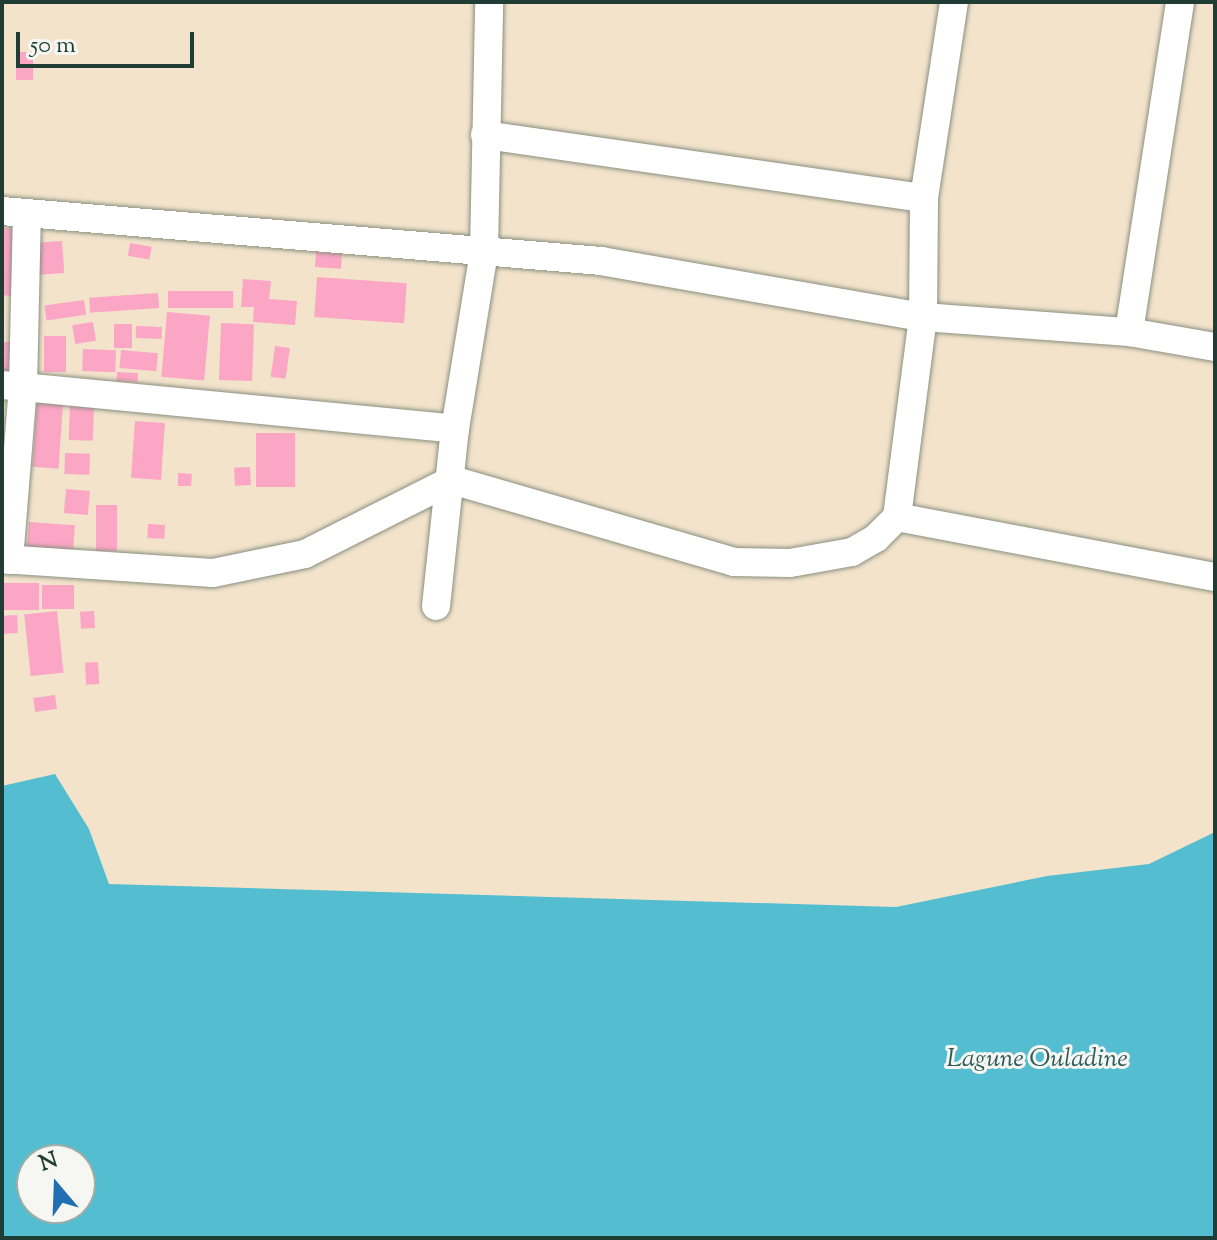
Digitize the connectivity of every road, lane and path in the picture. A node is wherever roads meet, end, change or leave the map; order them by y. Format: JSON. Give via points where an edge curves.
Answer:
{"nodes":[{"id":1,"x":489,"y":2,"type":"edge"},
{"id":2,"x":954,"y":2,"type":"edge"},
{"id":3,"x":1180,"y":2,"type":"edge"},
{"id":4,"x":485,"y":135,"type":"junction"},
{"id":5,"x":924,"y":198,"type":"junction"},
{"id":6,"x":14,"y":212,"type":"edge"},
{"id":7,"x":484,"y":251,"type":"junction"},
{"id":8,"x":923,"y":317,"type":"junction"},
{"id":9,"x":1129,"y":332,"type":"junction"},
{"id":10,"x":1215,"y":347,"type":"edge"},
{"id":11,"x":13,"y":386,"type":"edge"},
{"id":12,"x":455,"y":429,"type":"junction"},
{"id":13,"x":452,"y":480,"type":"junction"},
{"id":14,"x":897,"y":517,"type":"junction"},
{"id":15,"x":6,"y":560,"type":"edge"},
{"id":16,"x":1215,"y":577,"type":"edge"},
{"id":17,"x":436,"y":606,"type":"dead end"}],
"edges":[{"from":1,"to":4,"type":"street"},
{"from":2,"to":5,"type":"street"},
{"from":3,"to":9,"type":"street"},
{"from":4,"to":5,"type":"street"},
{"from":4,"to":7,"type":"street"},
{"from":5,"to":8,"type":"street"},
{"from":6,"to":7,"type":"street"},
{"from":6,"to":11,"type":"street"},
{"from":7,"to":8,"type":"street","via":[[601,261]]},
{"from":7,"to":12,"type":"street"},
{"from":8,"to":9,"type":"street"},
{"from":8,"to":14,"type":"street"},
{"from":9,"to":10,"type":"street"},
{"from":11,"to":12,"type":"street"},
{"from":11,"to":15,"type":"street"},
{"from":12,"to":13,"type":"street"},
{"from":13,"to":14,"type":"street","via":[[734,562],[790,563],[852,552]]},
{"from":13,"to":15,"type":"street","via":[[305,554],[213,573]]},
{"from":13,"to":17,"type":"street"},
{"from":14,"to":16,"type":"street"}]}
